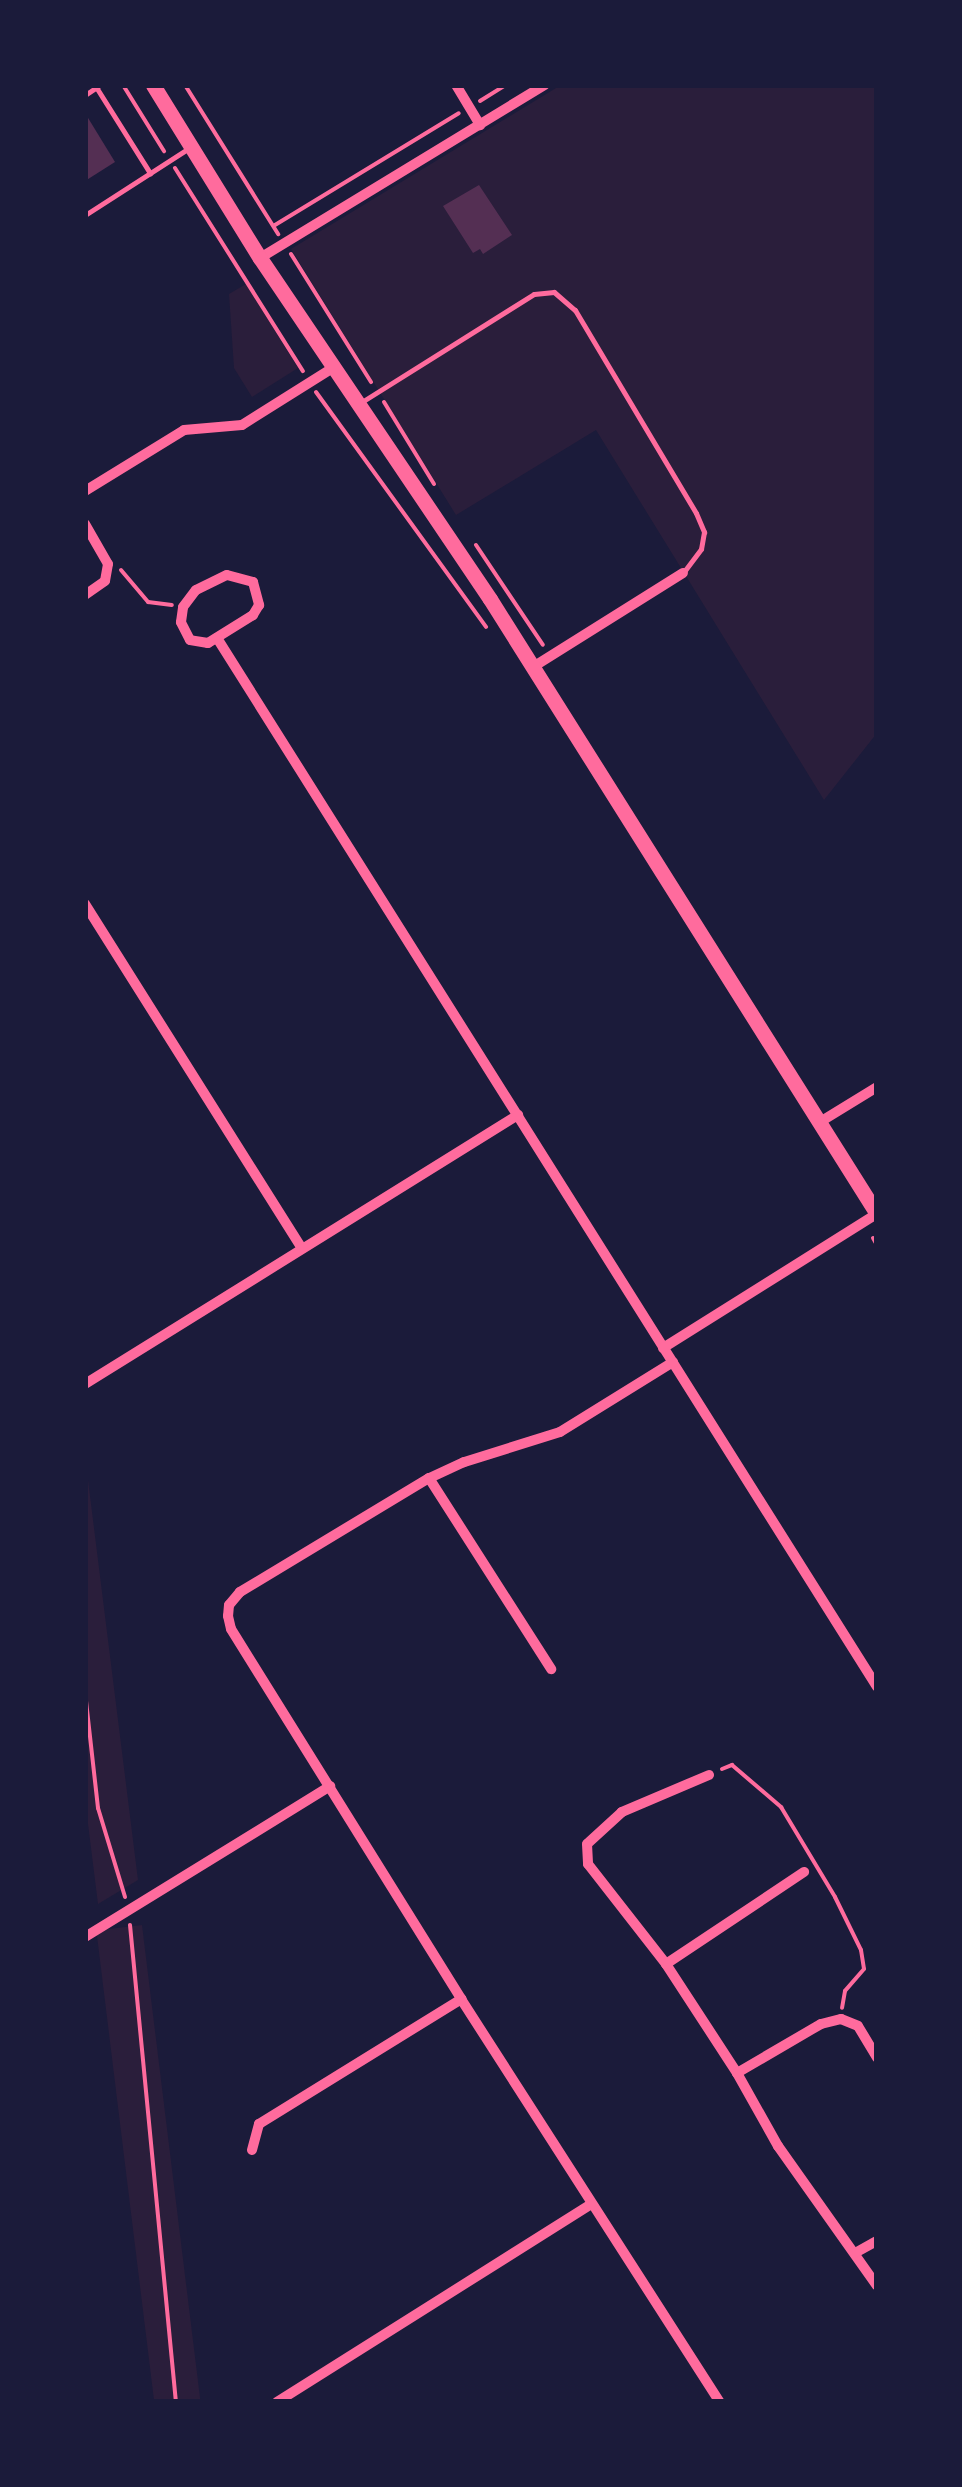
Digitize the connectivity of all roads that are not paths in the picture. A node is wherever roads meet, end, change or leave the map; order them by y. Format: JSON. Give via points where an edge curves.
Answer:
{"nodes":[{"id":1,"x":153,"y":85,"type":"edge"},
{"id":2,"x":456,"y":85,"type":"edge"},
{"id":3,"x":545,"y":85,"type":"edge"},
{"id":4,"x":98,"y":86,"type":"edge"},
{"id":5,"x":85,"y":95,"type":"edge"},
{"id":6,"x":480,"y":125,"type":"junction"},
{"id":7,"x":191,"y":147,"type":"junction"},
{"id":8,"x":150,"y":173,"type":"junction"},
{"id":9,"x":85,"y":214,"type":"edge"},
{"id":10,"x":260,"y":258,"type":"junction"},
{"id":11,"x":334,"y":368,"type":"junction"},
{"id":12,"x":357,"y":404,"type":"junction"},
{"id":13,"x":85,"y":491,"type":"edge"},
{"id":14,"x":85,"y":524,"type":"edge"},
{"id":15,"x":684,"y":573,"type":"joint"},
{"id":16,"x":85,"y":595,"type":"edge"},
{"id":17,"x":217,"y":638,"type":"junction"},
{"id":18,"x":533,"y":667,"type":"junction"},
{"id":19,"x":85,"y":904,"type":"edge"},
{"id":20,"x":877,"y":1087,"type":"edge"},
{"id":21,"x":518,"y":1115,"type":"junction"},
{"id":22,"x":820,"y":1122,"type":"junction"},
{"id":23,"x":877,"y":1214,"type":"edge"},
{"id":24,"x":302,"y":1248,"type":"junction"},
{"id":25,"x":664,"y":1348,"type":"junction"},
{"id":26,"x":672,"y":1362,"type":"junction"},
{"id":27,"x":85,"y":1384,"type":"edge"},
{"id":28,"x":429,"y":1478,"type":"junction"},
{"id":29,"x":551,"y":1669,"type":"dead end"},
{"id":30,"x":877,"y":1688,"type":"edge"},
{"id":31,"x":709,"y":1775,"type":"dead end"},
{"id":32,"x":330,"y":1786,"type":"junction"},
{"id":33,"x":804,"y":1872,"type":"dead end"},
{"id":34,"x":85,"y":1937,"type":"edge"},
{"id":35,"x":666,"y":1964,"type":"junction"},
{"id":36,"x":461,"y":1998,"type":"junction"},
{"id":37,"x":877,"y":2058,"type":"edge"},
{"id":38,"x":737,"y":2072,"type":"junction"},
{"id":39,"x":252,"y":2150,"type":"dead end"},
{"id":40,"x":592,"y":2204,"type":"junction"},
{"id":41,"x":877,"y":2240,"type":"edge"},
{"id":42,"x":856,"y":2253,"type":"junction"},
{"id":43,"x":877,"y":2286,"type":"edge"},
{"id":44,"x":277,"y":2402,"type":"edge"},
{"id":45,"x":720,"y":2402,"type":"edge"}],
"edges":[{"from":1,"to":7,"type":"main road"},
{"from":2,"to":6,"type":"street"},
{"from":3,"to":6,"type":"street"},
{"from":4,"to":5,"type":"lane"},
{"from":4,"to":8,"type":"lane"},
{"from":6,"to":10,"type":"street"},
{"from":7,"to":8,"type":"lane"},
{"from":7,"to":10,"type":"main road"},
{"from":8,"to":9,"type":"lane"},
{"from":10,"to":11,"type":"main road"},
{"from":11,"to":12,"type":"main road"},
{"from":11,"to":13,"type":"street","via":[[242,424],[184,430]]},
{"from":12,"to":15,"type":"lane","via":[[534,294],[554,292],[574,310],[696,513],[704,532],[701,548]]},
{"from":12,"to":18,"type":"main road"},
{"from":14,"to":16,"type":"street","via":[[108,564],[106,581]]},
{"from":15,"to":18,"type":"street"},
{"from":17,"to":17,"type":"street","via":[[259,604],[252,582],[228,575],[211,579],[184,607],[181,622],[190,640]]},
{"from":17,"to":21,"type":"street"},
{"from":18,"to":22,"type":"main road"},
{"from":19,"to":24,"type":"street"},
{"from":20,"to":22,"type":"street"},
{"from":21,"to":24,"type":"street"},
{"from":21,"to":25,"type":"street"},
{"from":22,"to":23,"type":"main road"},
{"from":23,"to":25,"type":"street"},
{"from":24,"to":27,"type":"street"},
{"from":25,"to":26,"type":"street"},
{"from":26,"to":28,"type":"street","via":[[560,1432]]},
{"from":26,"to":30,"type":"street"},
{"from":28,"to":29,"type":"street"},
{"from":28,"to":32,"type":"street","via":[[240,1592],[229,1605],[231,1630]]},
{"from":31,"to":35,"type":"street","via":[[622,1812],[586,1844],[588,1864]]},
{"from":32,"to":34,"type":"street"},
{"from":32,"to":36,"type":"street"},
{"from":33,"to":35,"type":"street"},
{"from":35,"to":38,"type":"street"},
{"from":36,"to":39,"type":"street","via":[[259,2124]]},
{"from":36,"to":40,"type":"street"},
{"from":37,"to":38,"type":"street","via":[[858,2026],[840,2020]]},
{"from":38,"to":42,"type":"street","via":[[778,2146]]},
{"from":40,"to":44,"type":"street"},
{"from":40,"to":45,"type":"street"},
{"from":41,"to":42,"type":"street"},
{"from":42,"to":43,"type":"street"}]}
